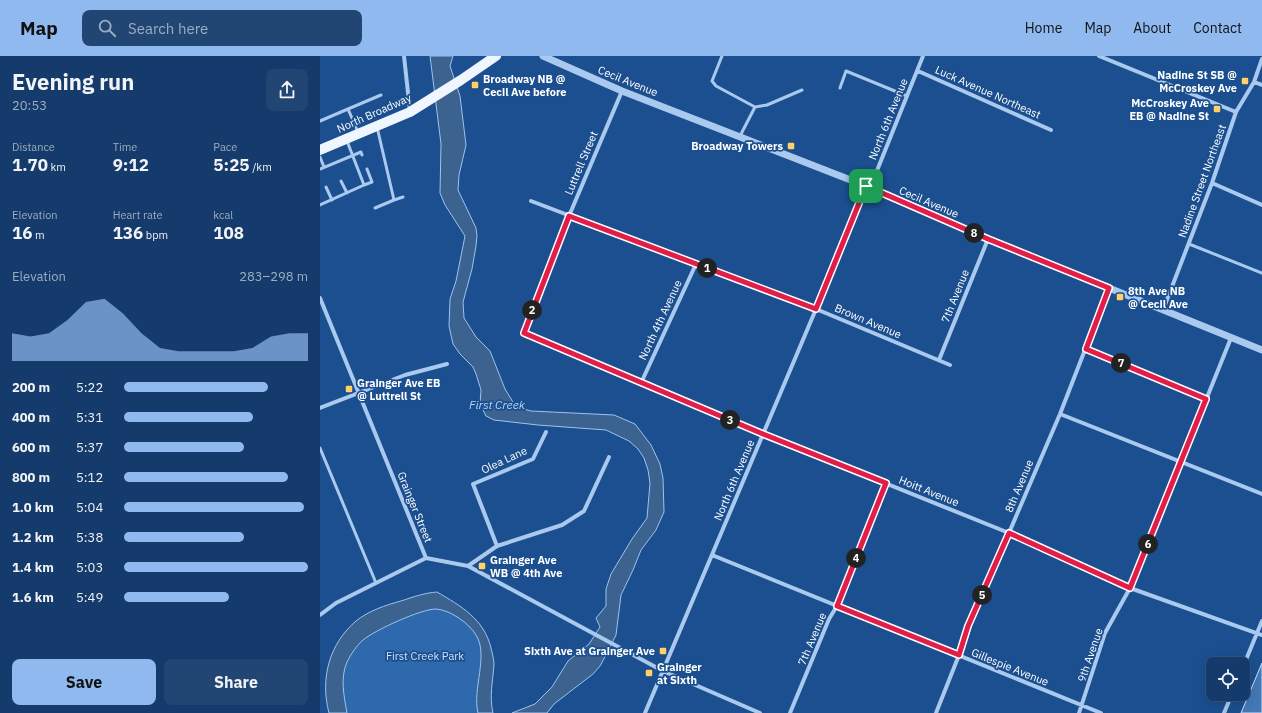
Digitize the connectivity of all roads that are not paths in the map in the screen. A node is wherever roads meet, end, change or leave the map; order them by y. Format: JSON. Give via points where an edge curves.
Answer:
{"nodes":[{"id":1,"x":404,"y":56,"type":"edge"},
{"id":2,"x":496,"y":56,"type":"edge"},
{"id":3,"x":543,"y":56,"type":"edge"},
{"id":4,"x":722,"y":56,"type":"edge"},
{"id":5,"x":923,"y":56,"type":"edge"},
{"id":6,"x":1099,"y":56,"type":"edge"},
{"id":7,"x":1262,"y":59,"type":"edge"},
{"id":8,"x":918,"y":71,"type":"junction"},
{"id":9,"x":1254,"y":82,"type":"junction"},
{"id":10,"x":1262,"y":85,"type":"edge"},
{"id":11,"x":840,"y":88,"type":"dead end"},
{"id":12,"x":802,"y":90,"type":"dead end"},
{"id":13,"x":622,"y":91,"type":"junction"},
{"id":14,"x":382,"y":95,"type":"dead end"},
{"id":15,"x":907,"y":96,"type":"junction"},
{"id":16,"x":755,"y":107,"type":"junction"},
{"id":17,"x":348,"y":109,"type":"junction"},
{"id":18,"x":410,"y":112,"type":"junction"},
{"id":19,"x":1236,"y":112,"type":"junction"},
{"id":20,"x":320,"y":121,"type":"edge"},
{"id":21,"x":376,"y":126,"type":"junction"},
{"id":22,"x":1051,"y":130,"type":"dead end"},
{"id":23,"x":359,"y":133,"type":"junction"},
{"id":24,"x":740,"y":137,"type":"junction"},
{"id":25,"x":343,"y":140,"type":"junction"},
{"id":26,"x":320,"y":144,"type":"edge"},
{"id":27,"x":320,"y":150,"type":"edge"},
{"id":28,"x":352,"y":155,"type":"junction"},
{"id":29,"x":362,"y":155,"type":"dead end"},
{"id":30,"x":320,"y":156,"type":"edge"},
{"id":31,"x":324,"y":167,"type":"junction"},
{"id":32,"x":320,"y":169,"type":"edge"},
{"id":33,"x":367,"y":169,"type":"dead end"},
{"id":34,"x":341,"y":181,"type":"dead end"},
{"id":35,"x":1212,"y":183,"type":"junction"},
{"id":36,"x":364,"y":185,"type":"junction"},
{"id":37,"x":326,"y":187,"type":"dead end"},
{"id":38,"x":868,"y":187,"type":"junction"},
{"id":39,"x":347,"y":193,"type":"junction"},
{"id":40,"x":403,"y":197,"type":"dead end"},
{"id":41,"x":332,"y":200,"type":"junction"},
{"id":42,"x":394,"y":200,"type":"junction"},
{"id":43,"x":531,"y":201,"type":"dead end"},
{"id":44,"x":320,"y":205,"type":"edge"},
{"id":45,"x":1262,"y":205,"type":"edge"},
{"id":46,"x":375,"y":208,"type":"dead end"},
{"id":47,"x":569,"y":216,"type":"junction"},
{"id":48,"x":988,"y":239,"type":"junction"},
{"id":49,"x":1189,"y":244,"type":"junction"},
{"id":50,"x":696,"y":264,"type":"junction"},
{"id":51,"x":1262,"y":273,"type":"edge"},
{"id":52,"x":1109,"y":288,"type":"junction"},
{"id":53,"x":320,"y":298,"type":"edge"},
{"id":54,"x":816,"y":309,"type":"junction"},
{"id":55,"x":1163,"y":310,"type":"junction"},
{"id":56,"x":524,"y":333,"type":"joint"},
{"id":57,"x":1231,"y":338,"type":"junction"},
{"id":58,"x":1086,"y":349,"type":"junction"},
{"id":59,"x":1262,"y":350,"type":"edge"},
{"id":60,"x":939,"y":360,"type":"junction"},
{"id":61,"x":446,"y":364,"type":"dead end"},
{"id":62,"x":950,"y":365,"type":"dead end"},
{"id":63,"x":641,"y":383,"type":"junction"},
{"id":64,"x":359,"y":393,"type":"junction"},
{"id":65,"x":1206,"y":399,"type":"junction"},
{"id":66,"x":320,"y":408,"type":"edge"},
{"id":67,"x":1060,"y":414,"type":"junction"},
{"id":68,"x":546,"y":432,"type":"dead end"},
{"id":69,"x":763,"y":434,"type":"junction"},
{"id":70,"x":320,"y":448,"type":"edge"},
{"id":71,"x":608,"y":457,"type":"dead end"},
{"id":72,"x":1180,"y":462,"type":"junction"},
{"id":73,"x":886,"y":483,"type":"junction"},
{"id":74,"x":1262,"y":494,"type":"edge"},
{"id":75,"x":1009,"y":533,"type":"junction"},
{"id":76,"x":497,"y":546,"type":"junction"},
{"id":77,"x":712,"y":555,"type":"junction"},
{"id":78,"x":426,"y":558,"type":"junction"},
{"id":79,"x":468,"y":566,"type":"junction"},
{"id":80,"x":376,"y":583,"type":"junction"},
{"id":81,"x":1130,"y":588,"type":"junction"},
{"id":82,"x":837,"y":606,"type":"junction"},
{"id":83,"x":320,"y":614,"type":"edge"},
{"id":84,"x":1262,"y":620,"type":"edge"},
{"id":85,"x":1257,"y":633,"type":"junction"},
{"id":86,"x":1262,"y":635,"type":"edge"},
{"id":87,"x":959,"y":655,"type":"junction"},
{"id":88,"x":1247,"y":657,"type":"edge"},
{"id":89,"x":663,"y":670,"type":"junction"},
{"id":90,"x":1229,"y":701,"type":"edge"},
{"id":91,"x":1082,"y":706,"type":"junction"},
{"id":92,"x":645,"y":713,"type":"edge"},
{"id":93,"x":760,"y":713,"type":"edge"},
{"id":94,"x":790,"y":713,"type":"edge"},
{"id":95,"x":936,"y":713,"type":"edge"},
{"id":96,"x":1079,"y":713,"type":"edge"},
{"id":97,"x":1101,"y":713,"type":"edge"},
{"id":98,"x":1224,"y":713,"type":"edge"}],
"edges":[{"from":1,"to":18,"type":"street"},
{"from":2,"to":18,"type":"main road","name":"North Broadway"},
{"from":3,"to":13,"type":"street","name":"Cecil Avenue"},
{"from":4,"to":16,"type":"lane","via":[[712,81],[716,86]]},
{"from":5,"to":8,"type":"street","name":"North 6th Avenue"},
{"from":6,"to":19,"type":"street"},
{"from":7,"to":9,"type":"street","name":"Nadine Street Northeast"},
{"from":8,"to":15,"type":"street","name":"North 6th Avenue"},
{"from":8,"to":22,"type":"street","name":"Luck Avenue Northeast"},
{"from":9,"to":10,"type":"street"},
{"from":9,"to":19,"type":"street","name":"Nadine Street Northeast"},
{"from":11,"to":15,"type":"lane","via":[[846,71]]},
{"from":12,"to":16,"type":"lane","via":[[767,105]]},
{"from":13,"to":24,"type":"street","name":"Cecil Avenue"},
{"from":13,"to":47,"type":"street","name":"Luttrell Street"},
{"from":14,"to":17,"type":"lane"},
{"from":15,"to":38,"type":"street","name":"North 6th Avenue"},
{"from":16,"to":24,"type":"lane"},
{"from":17,"to":20,"type":"lane"},
{"from":17,"to":23,"type":"lane"},
{"from":18,"to":21,"type":"main road","name":"North Broadway"},
{"from":19,"to":35,"type":"street","name":"Nadine Street Northeast"},
{"from":21,"to":23,"type":"main road","name":"North Broadway"},
{"from":21,"to":42,"type":"lane"},
{"from":23,"to":25,"type":"main road","name":"North Broadway"},
{"from":24,"to":38,"type":"street","name":"Cecil Avenue"},
{"from":25,"to":26,"type":"main road"},
{"from":25,"to":27,"type":"main road","name":"North Broadway"},
{"from":25,"to":28,"type":"lane"},
{"from":28,"to":29,"type":"lane","via":[[361,152]]},
{"from":28,"to":31,"type":"lane","via":[[334,165]]},
{"from":28,"to":36,"type":"lane"},
{"from":30,"to":31,"type":"lane"},
{"from":31,"to":32,"type":"lane"},
{"from":33,"to":36,"type":"lane","via":[[372,182]]},
{"from":34,"to":39,"type":"lane"},
{"from":35,"to":45,"type":"street"},
{"from":35,"to":49,"type":"street","name":"Nadine Street Northeast"},
{"from":36,"to":39,"type":"lane"},
{"from":37,"to":41,"type":"lane"},
{"from":38,"to":48,"type":"street","name":"Cecil Avenue"},
{"from":38,"to":54,"type":"street","name":"North 6th Avenue"},
{"from":39,"to":41,"type":"lane"},
{"from":40,"to":42,"type":"lane"},
{"from":41,"to":44,"type":"lane"},
{"from":42,"to":46,"type":"lane"},
{"from":43,"to":47,"type":"street","name":"Brown Avenue"},
{"from":47,"to":50,"type":"street","name":"Brown Avenue"},
{"from":47,"to":56,"type":"street","name":"Luttrell Street"},
{"from":48,"to":52,"type":"street","name":"Cecil Avenue"},
{"from":48,"to":60,"type":"street","name":"7th Avenue"},
{"from":49,"to":51,"type":"lane"},
{"from":49,"to":55,"type":"street","name":"Nadine Street Northeast"},
{"from":50,"to":54,"type":"street","name":"Brown Avenue"},
{"from":50,"to":63,"type":"street","name":"North 4th Avenue"},
{"from":52,"to":55,"type":"street","name":"Cecil Avenue"},
{"from":52,"to":58,"type":"street","name":"8th Avenue"},
{"from":53,"to":64,"type":"street","name":"Grainger Street"},
{"from":54,"to":60,"type":"street","name":"Brown Avenue"},
{"from":54,"to":69,"type":"street","name":"North 6th Avenue"},
{"from":55,"to":57,"type":"street","name":"Cecil Avenue"},
{"from":56,"to":63,"type":"street","name":"Hoitt Avenue"},
{"from":57,"to":59,"type":"street","name":"Cecil Avenue"},
{"from":57,"to":65,"type":"street","name":"9th Avenue"},
{"from":58,"to":65,"type":"lane"},
{"from":58,"to":67,"type":"street","name":"8th Avenue"},
{"from":60,"to":62,"type":"street","name":"Brown Avenue"},
{"from":61,"to":64,"type":"street","via":[[405,375]]},
{"from":63,"to":69,"type":"street","name":"Hoitt Avenue"},
{"from":64,"to":66,"type":"street"},
{"from":64,"to":78,"type":"street","name":"Grainger Street"},
{"from":65,"to":72,"type":"street","name":"9th Avenue"},
{"from":67,"to":72,"type":"street"},
{"from":67,"to":75,"type":"street","name":"8th Avenue"},
{"from":68,"to":76,"type":"street","name":"Olea Lane","via":[[533,459],[473,484]]},
{"from":69,"to":73,"type":"street","name":"Hoitt Avenue"},
{"from":69,"to":77,"type":"street","name":"North 6th Avenue"},
{"from":70,"to":80,"type":"lane"},
{"from":71,"to":76,"type":"street","via":[[584,511],[562,525]]},
{"from":72,"to":74,"type":"street"},
{"from":72,"to":81,"type":"street","name":"9th Avenue"},
{"from":73,"to":75,"type":"street","name":"Hoitt Avenue"},
{"from":73,"to":82,"type":"street","name":"7th Avenue"},
{"from":75,"to":81,"type":"street","name":"Hoitt Avenue"},
{"from":75,"to":87,"type":"street","name":"8th Avenue","via":[[968,626]]},
{"from":76,"to":79,"type":"street"},
{"from":77,"to":82,"type":"street","name":"Gillespie Avenue"},
{"from":77,"to":89,"type":"street","name":"North 6th Avenue"},
{"from":78,"to":79,"type":"street","name":"Grainger Street"},
{"from":78,"to":80,"type":"street"},
{"from":79,"to":89,"type":"street","name":"Grainger Street"},
{"from":80,"to":83,"type":"street"},
{"from":81,"to":85,"type":"street","name":"Hoitt Avenue"},
{"from":81,"to":91,"type":"street","name":"9th Avenue","via":[[1105,633]]},
{"from":82,"to":87,"type":"street","name":"Gillespie Avenue"},
{"from":82,"to":94,"type":"street","name":"7th Avenue","via":[[829,618]]},
{"from":84,"to":85,"type":"street"},
{"from":85,"to":86,"type":"street","name":"Hoitt Avenue"},
{"from":85,"to":88,"type":"street"},
{"from":87,"to":91,"type":"street","name":"Gillespie Avenue"},
{"from":87,"to":95,"type":"street","name":"8th Avenue"},
{"from":89,"to":92,"type":"street","name":"North 6th Avenue"},
{"from":89,"to":93,"type":"street","name":"Grainger Street"},
{"from":90,"to":98,"type":"street"},
{"from":91,"to":96,"type":"street","name":"9th Avenue"},
{"from":91,"to":97,"type":"street","name":"Gillespie Avenue"}]}
